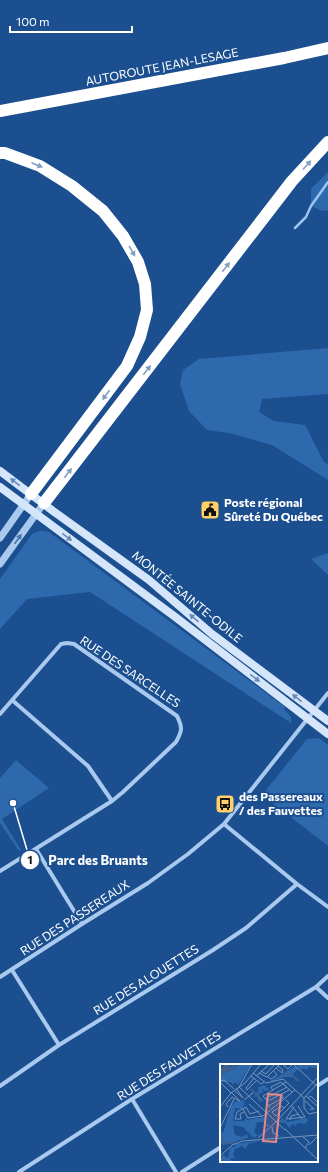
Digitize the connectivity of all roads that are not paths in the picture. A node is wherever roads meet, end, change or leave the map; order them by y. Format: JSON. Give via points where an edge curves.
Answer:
{"nodes":[{"id":1,"x":328,"y":48,"type":"edge"},
{"id":2,"x":0,"y":111,"type":"edge"},
{"id":3,"x":328,"y":142,"type":"edge"},
{"id":4,"x":0,"y":152,"type":"edge"},
{"id":5,"x":0,"y":470,"type":"edge"},
{"id":6,"x":0,"y":487,"type":"edge"},
{"id":7,"x":31,"y":494,"type":"junction"},
{"id":8,"x":23,"y":504,"type":"junction"},
{"id":9,"x":44,"y":504,"type":"junction"},
{"id":10,"x":36,"y":514,"type":"junction"},
{"id":11,"x":0,"y":538,"type":"edge"},
{"id":12,"x":0,"y":564,"type":"edge"},
{"id":13,"x":328,"y":693,"type":"edge"},
{"id":14,"x":12,"y":700,"type":"junction"},
{"id":15,"x":314,"y":711,"type":"junction"},
{"id":16,"x":0,"y":714,"type":"edge"},
{"id":17,"x":308,"y":719,"type":"junction"},
{"id":18,"x":328,"y":722,"type":"edge"},
{"id":19,"x":328,"y":734,"type":"edge"},
{"id":20,"x":112,"y":801,"type":"junction"},
{"id":21,"x":224,"y":824,"type":"junction"},
{"id":22,"x":36,"y":849,"type":"junction"},
{"id":23,"x":0,"y":871,"type":"edge"},
{"id":24,"x":297,"y":884,"type":"junction"},
{"id":25,"x":328,"y":907,"type":"edge"},
{"id":26,"x":82,"y":924,"type":"junction"},
{"id":27,"x":12,"y":970,"type":"junction"},
{"id":28,"x":328,"y":976,"type":"edge"},
{"id":29,"x":0,"y":977,"type":"edge"},
{"id":30,"x":316,"y":987,"type":"junction"},
{"id":31,"x":328,"y":998,"type":"edge"},
{"id":32,"x":59,"y":1045,"type":"junction"},
{"id":33,"x":328,"y":1079,"type":"edge"},
{"id":34,"x":318,"y":1085,"type":"edge"},
{"id":35,"x":0,"y":1086,"type":"edge"},
{"id":36,"x":132,"y":1099,"type":"junction"},
{"id":37,"x":220,"y":1148,"type":"edge"},
{"id":38,"x":19,"y":1172,"type":"edge"},
{"id":39,"x":176,"y":1172,"type":"edge"},
{"id":40,"x":182,"y":1172,"type":"edge"}],
"edges":[{"from":1,"to":2,"type":"highway","name":"AUTOROUTE JEAN-LESAGE"},
{"from":9,"to":3,"type":"highway","one_way":true,"via":[[292,181]]},
{"from":4,"to":7,"type":"highway","one_way":true,"via":[[40,166],[72,186],[103,211],[123,236],[138,262],[145,284],[147,310],[140,337],[127,366]]},
{"from":7,"to":5,"type":"main road","name":"MONTÉE SAINTE-ODILE","one_way":true},
{"from":6,"to":8,"type":"main road","name":"MONTÉE SAINTE-ODILE"},
{"from":7,"to":8,"type":"street"},
{"from":7,"to":9,"type":"main road","name":"MONTÉE SAINTE-ODILE"},
{"from":8,"to":10,"type":"main road","name":"MONTÉE SAINTE-ODILE"},
{"from":8,"to":11,"type":"street"},
{"from":9,"to":10,"type":"street"},
{"from":15,"to":9,"type":"main road","name":"MONTÉE SAINTE-ODILE","one_way":true,"via":[[212,634],[149,580]]},
{"from":12,"to":10,"type":"street","one_way":true},
{"from":10,"to":17,"type":"main road","name":"MONTÉE SAINTE-ODILE","one_way":true},
{"from":13,"to":15,"type":"street","name":"RUE DES PASSEREAUX"},
{"from":14,"to":16,"type":"street","name":"RUE DES SARCELLES"},
{"from":14,"to":20,"type":"street","via":[[88,766]]},
{"from":14,"to":20,"type":"street","name":"RUE DES SARCELLES","via":[[61,644],[67,643],[74,644],[177,716],[181,724],[181,733],[176,742]]},
{"from":15,"to":17,"type":"street","name":"RUE DES PASSEREAUX"},
{"from":15,"to":18,"type":"main road","name":"MONTÉE SAINTE-ODILE"},
{"from":17,"to":19,"type":"main road","name":"MONTÉE SAINTE-ODILE"},
{"from":17,"to":21,"type":"street","name":"RUE DES PASSEREAUX"},
{"from":20,"to":22,"type":"street","name":"RUE DES SARCELLES"},
{"from":21,"to":24,"type":"street"},
{"from":21,"to":26,"type":"street","name":"RUE DES PASSEREAUX","via":[[188,854]]},
{"from":22,"to":23,"type":"street","name":"RUE DES SARCELLES"},
{"from":22,"to":26,"type":"street"},
{"from":24,"to":25,"type":"street"},
{"from":24,"to":32,"type":"street","name":"RUE DES ALOUETTES","via":[[246,928]]},
{"from":26,"to":27,"type":"street","name":"RUE DES PASSEREAUX"},
{"from":27,"to":29,"type":"street","name":"RUE DES PASSEREAUX"},
{"from":27,"to":32,"type":"street"},
{"from":28,"to":30,"type":"street","name":"RUE DES FAUVETTES"},
{"from":30,"to":31,"type":"street"},
{"from":30,"to":36,"type":"street","name":"RUE DES FAUVETTES"},
{"from":32,"to":35,"type":"street","name":"RUE DES ALOUETTES"},
{"from":33,"to":34,"type":"street"},
{"from":36,"to":38,"type":"street","name":"RUE DES FAUVETTES"},
{"from":36,"to":39,"type":"street"},
{"from":37,"to":40,"type":"street"}]}
